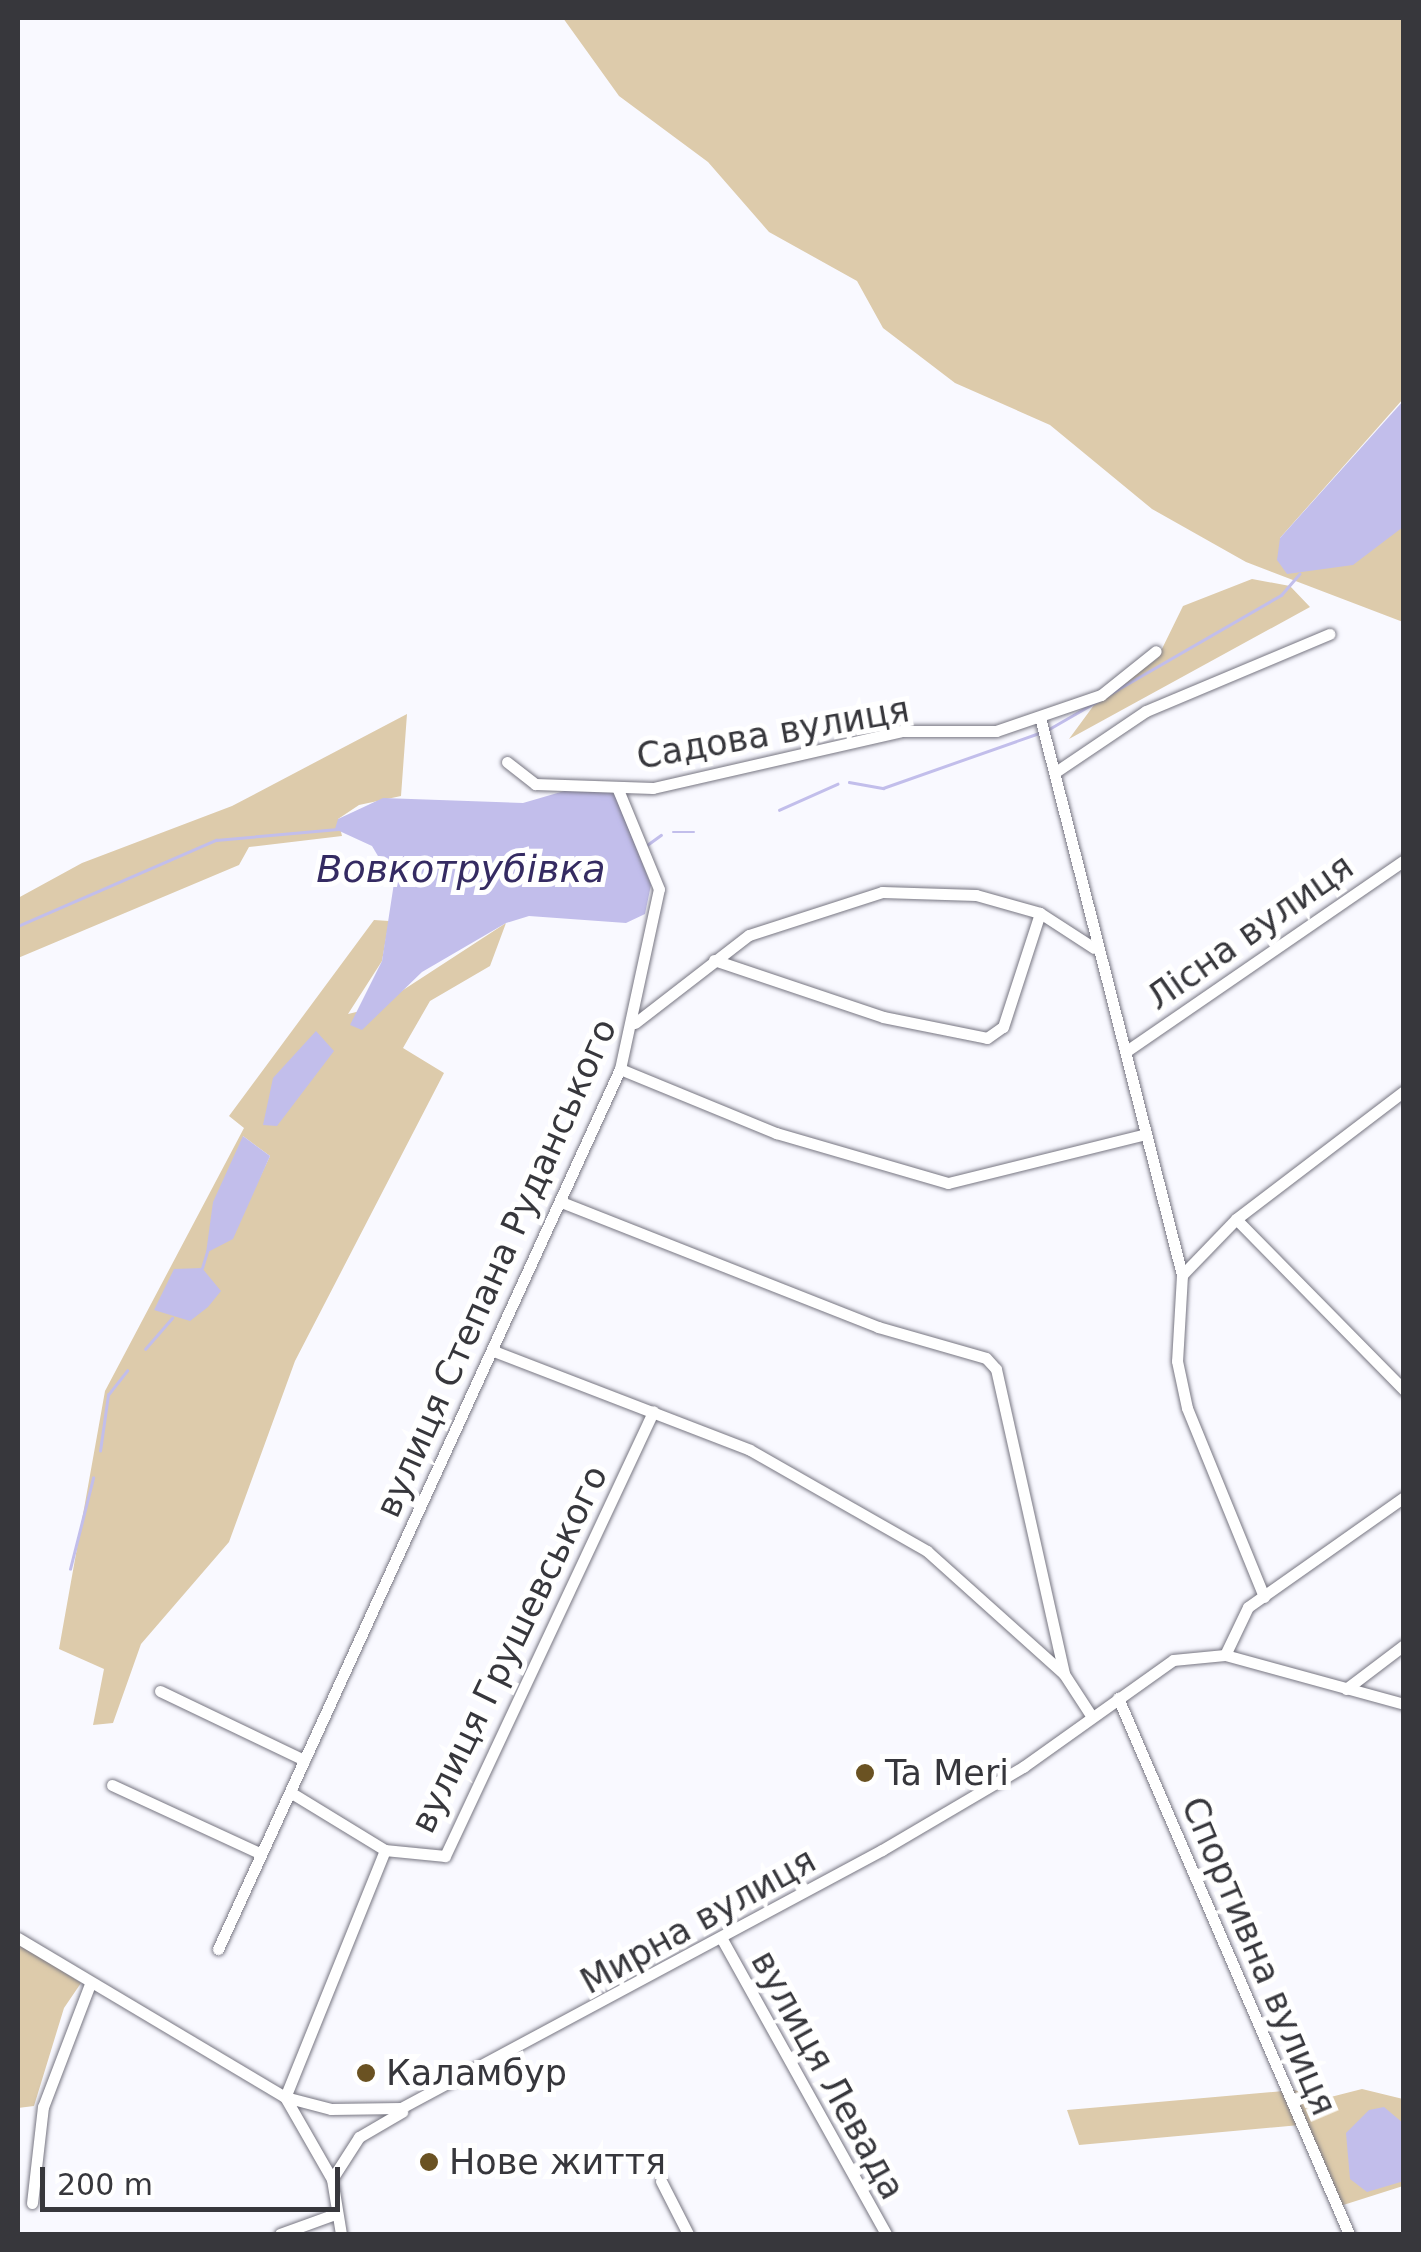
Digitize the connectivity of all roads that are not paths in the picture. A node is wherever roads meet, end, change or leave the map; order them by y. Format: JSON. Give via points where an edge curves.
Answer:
{"nodes":[{"id":1,"x":1329,"y":634,"type":"dead end"},
{"id":2,"x":1156,"y":650,"type":"dead end"},
{"id":3,"x":1041,"y":721,"type":"junction"},
{"id":4,"x":506,"y":762,"type":"dead end"},
{"id":5,"x":1057,"y":771,"type":"junction"},
{"id":6,"x":616,"y":787,"type":"junction"},
{"id":7,"x":1404,"y":860,"type":"edge"},
{"id":8,"x":1040,"y":914,"type":"junction"},
{"id":9,"x":1094,"y":948,"type":"junction"},
{"id":10,"x":714,"y":960,"type":"junction"},
{"id":11,"x":635,"y":1024,"type":"junction"},
{"id":12,"x":1128,"y":1050,"type":"junction"},
{"id":13,"x":620,"y":1069,"type":"junction"},
{"id":14,"x":1404,"y":1092,"type":"edge"},
{"id":15,"x":1146,"y":1134,"type":"junction"},
{"id":16,"x":561,"y":1202,"type":"junction"},
{"id":17,"x":1236,"y":1219,"type":"junction"},
{"id":18,"x":1182,"y":1275,"type":"junction"},
{"id":19,"x":494,"y":1350,"type":"junction"},
{"id":20,"x":1404,"y":1390,"type":"edge"},
{"id":21,"x":653,"y":1411,"type":"junction"},
{"id":22,"x":1404,"y":1497,"type":"edge"},
{"id":23,"x":1264,"y":1597,"type":"junction"},
{"id":24,"x":1404,"y":1645,"type":"edge"},
{"id":25,"x":1225,"y":1656,"type":"junction"},
{"id":26,"x":1064,"y":1674,"type":"junction"},
{"id":27,"x":1346,"y":1689,"type":"junction"},
{"id":28,"x":160,"y":1691,"type":"dead end"},
{"id":29,"x":1118,"y":1698,"type":"junction"},
{"id":30,"x":1404,"y":1704,"type":"edge"},
{"id":31,"x":1092,"y":1718,"type":"junction"},
{"id":32,"x":304,"y":1760,"type":"junction"},
{"id":33,"x":112,"y":1785,"type":"dead end"},
{"id":34,"x":290,"y":1792,"type":"junction"},
{"id":35,"x":384,"y":1850,"type":"junction"},
{"id":36,"x":261,"y":1854,"type":"junction"},
{"id":37,"x":18,"y":1938,"type":"edge"},
{"id":38,"x":723,"y":1941,"type":"junction"},
{"id":39,"x":218,"y":1949,"type":"dead end"},
{"id":40,"x":90,"y":1984,"type":"junction"},
{"id":41,"x":285,"y":2098,"type":"junction"},
{"id":42,"x":420,"y":2104,"type":"junction"},
{"id":43,"x":332,"y":2179,"type":"junction"},
{"id":44,"x":661,"y":2181,"type":"dead end"},
{"id":45,"x":32,"y":2203,"type":"dead end"},
{"id":46,"x":336,"y":2214,"type":"junction"},
{"id":47,"x":280,"y":2234,"type":"edge"},
{"id":48,"x":341,"y":2234,"type":"edge"},
{"id":49,"x":688,"y":2234,"type":"edge"},
{"id":50,"x":886,"y":2234,"type":"edge"},
{"id":51,"x":1349,"y":2234,"type":"edge"}],
"edges":[{"from":1,"to":5,"type":"street","via":[[1146,712]]},
{"from":2,"to":3,"type":"street","name":"Садова вулиця","via":[[1101,695]]},
{"from":3,"to":5,"type":"street"},
{"from":3,"to":6,"type":"street","name":"Садова вулиця","via":[[901,731],[654,788]]},
{"from":4,"to":6,"type":"street","name":"Садова вулиця","via":[[535,784]]},
{"from":5,"to":9,"type":"street"},
{"from":6,"to":11,"type":"street","name":"вулиця Степана Руданського","via":[[660,888]]},
{"from":7,"to":12,"type":"street","name":"Лісна вулиця"},
{"from":8,"to":9,"type":"street"},
{"from":8,"to":10,"type":"street","via":[[943,890],[882,892],[749,935]]},
{"from":8,"to":10,"type":"street","via":[[1003,1027],[987,1038],[883,1017]]},
{"from":9,"to":12,"type":"street"},
{"from":10,"to":11,"type":"street"},
{"from":11,"to":13,"type":"street","name":"вулиця Степана Руданського"},
{"from":12,"to":15,"type":"street"},
{"from":13,"to":15,"type":"street","via":[[776,1133],[948,1184]]},
{"from":13,"to":16,"type":"street","name":"вулиця Степана Руданського"},
{"from":14,"to":17,"type":"street"},
{"from":15,"to":18,"type":"street"},
{"from":16,"to":19,"type":"street","name":"вулиця Степана Руданського"},
{"from":16,"to":26,"type":"street","via":[[878,1328],[966,1350],[996,1369]]},
{"from":17,"to":18,"type":"street"},
{"from":17,"to":20,"type":"street"},
{"from":18,"to":23,"type":"street","via":[[1177,1361],[1187,1408]]},
{"from":19,"to":21,"type":"street"},
{"from":19,"to":32,"type":"street","name":"вулиця Степана Руданського"},
{"from":21,"to":26,"type":"street","via":[[750,1450],[927,1551]]},
{"from":21,"to":35,"type":"street","name":"вулиця Грушевського","via":[[445,1856]]},
{"from":22,"to":23,"type":"street"},
{"from":23,"to":25,"type":"street","via":[[1240,1616]]},
{"from":24,"to":27,"type":"street"},
{"from":25,"to":27,"type":"street","name":"Мирна вулиця"},
{"from":25,"to":29,"type":"street","name":"Мирна вулиця","via":[[1173,1660]]},
{"from":26,"to":31,"type":"street"},
{"from":27,"to":30,"type":"street","name":"Мирна вулиця"},
{"from":28,"to":32,"type":"street"},
{"from":29,"to":31,"type":"street","name":"Мирна вулиця"},
{"from":29,"to":51,"type":"street","name":"Спортивна вулиця"},
{"from":31,"to":38,"type":"street","name":"Мирна вулиця","via":[[1010,1775]]},
{"from":32,"to":34,"type":"street","name":"вулиця Степана Руданського"},
{"from":33,"to":36,"type":"street"},
{"from":34,"to":35,"type":"street","name":"вулиця Грушевського"},
{"from":34,"to":36,"type":"street","name":"вулиця Степана Руданського"},
{"from":35,"to":41,"type":"street","name":"вулиця Грушевського"},
{"from":36,"to":39,"type":"street","name":"вулиця Степана Руданського"},
{"from":37,"to":40,"type":"street","name":"Мирна вулиця"},
{"from":38,"to":42,"type":"street","name":"Мирна вулиця"},
{"from":38,"to":50,"type":"street","name":"вулиця Левада"},
{"from":40,"to":41,"type":"street","name":"Мирна вулиця"},
{"from":40,"to":45,"type":"street","via":[[43,2107]]},
{"from":41,"to":42,"type":"street","name":"Мирна вулиця","via":[[347,2110]]},
{"from":41,"to":43,"type":"street"},
{"from":42,"to":43,"type":"street","via":[[368,2130]]},
{"from":43,"to":46,"type":"street"},
{"from":44,"to":49,"type":"street"},
{"from":46,"to":47,"type":"street"},
{"from":46,"to":48,"type":"street"}]}
